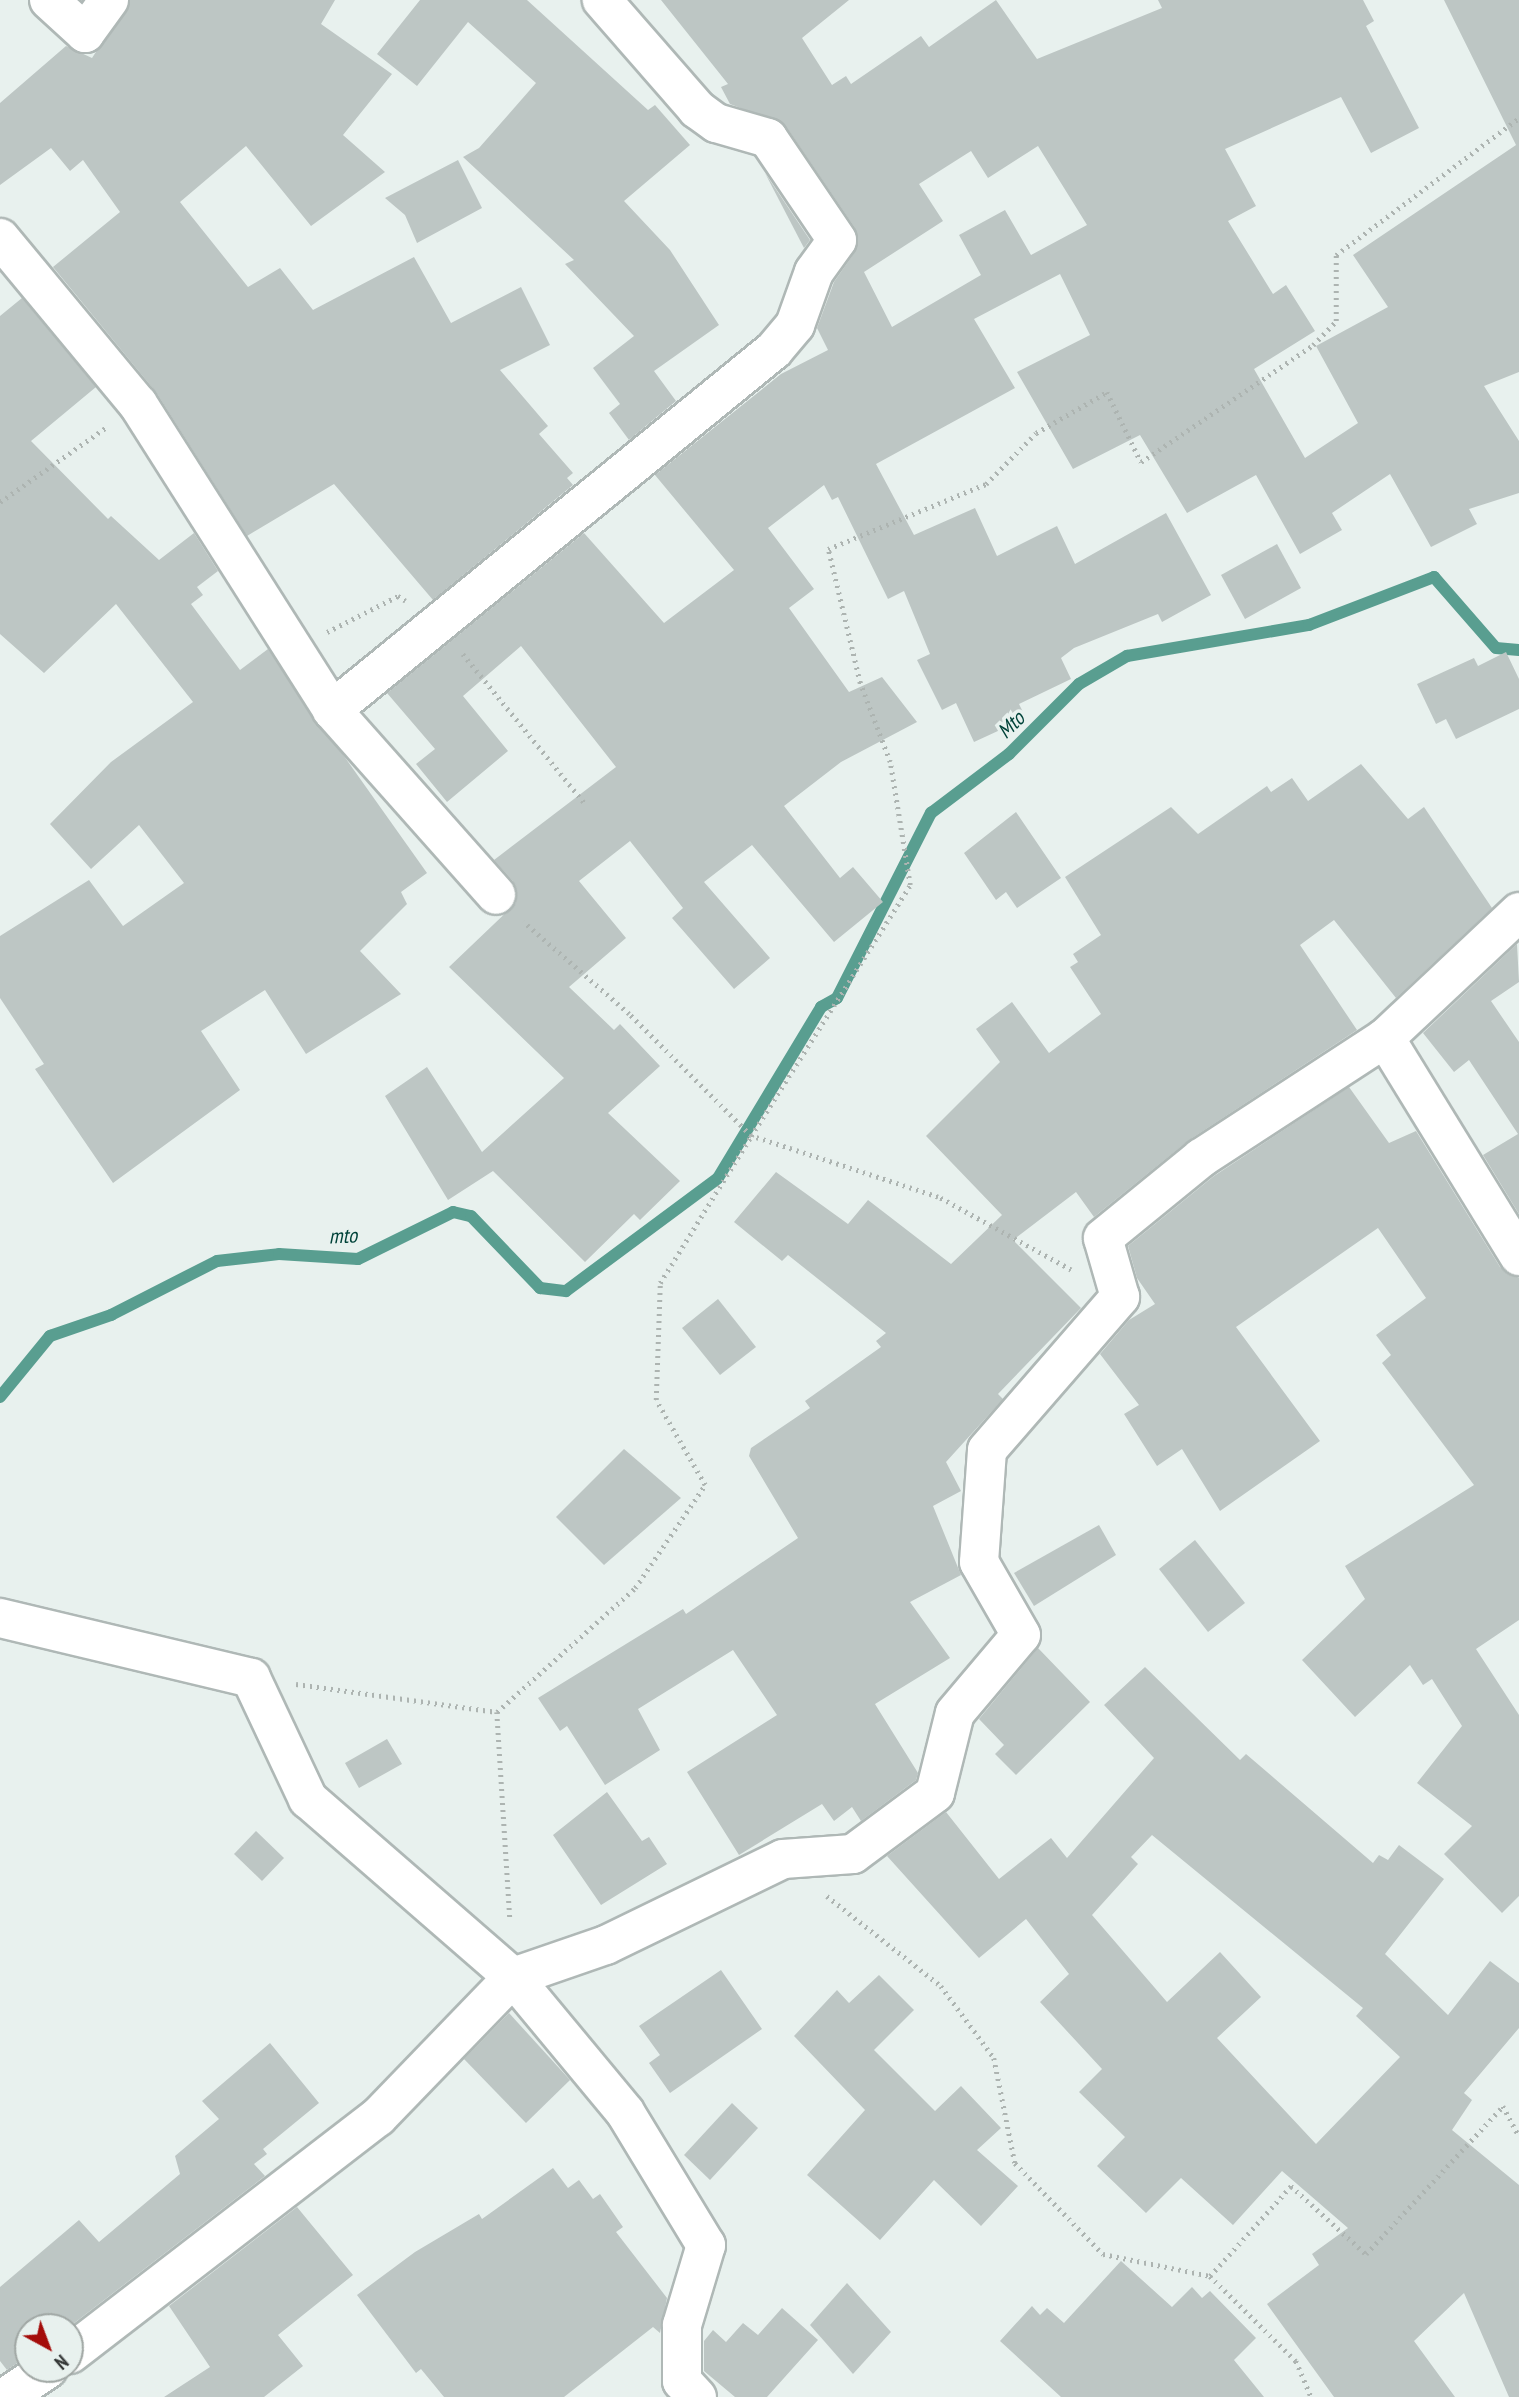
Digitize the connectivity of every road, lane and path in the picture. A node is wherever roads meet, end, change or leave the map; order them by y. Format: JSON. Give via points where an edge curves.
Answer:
{"nodes":[{"id":1,"x":49,"y":0,"type":"edge"},
{"id":2,"x":109,"y":0,"type":"edge"},
{"id":3,"x":602,"y":0,"type":"edge"},
{"id":4,"x":1519,"y":118,"type":"edge"},
{"id":5,"x":0,"y":238,"type":"edge"},
{"id":6,"x":138,"y":404,"type":"junction"},
{"id":7,"x":0,"y":502,"type":"edge"},
{"id":8,"x":437,"y":621,"type":"junction"},
{"id":9,"x":295,"y":648,"type":"junction"},
{"id":10,"x":332,"y":709,"type":"junction"},
{"id":11,"x":586,"y":805,"type":"dead end"},
{"id":12,"x":496,"y":895,"type":"joint"},
{"id":13,"x":1519,"y":912,"type":"edge"},
{"id":14,"x":1385,"y":1038,"type":"junction"},
{"id":15,"x":751,"y":1136,"type":"junction"},
{"id":16,"x":1519,"y":1256,"type":"edge"},
{"id":17,"x":1120,"y":1297,"type":"junction"},
{"id":18,"x":0,"y":1618,"type":"edge"},
{"id":19,"x":251,"y":1678,"type":"junction"},
{"id":20,"x":497,"y":1712,"type":"junction"},
{"id":21,"x":783,"y":1859,"type":"junction"},
{"id":22,"x":513,"y":1977,"type":"junction"},
{"id":23,"x":1519,"y":2136,"type":"edge"},
{"id":24,"x":1210,"y":2276,"type":"junction"},
{"id":25,"x":84,"y":2343,"type":"edge"},
{"id":26,"x":27,"y":2383,"type":"edge"},
{"id":27,"x":6,"y":2397,"type":"edge"},
{"id":28,"x":697,"y":2397,"type":"edge"},
{"id":29,"x":1311,"y":2397,"type":"edge"}],
"edges":[{"from":1,"to":2,"type":"street","via":[[85,33]]},
{"from":3,"to":8,"type":"street","via":[[696,108],[716,123],[768,138],[837,240],[814,272],[795,325],[774,350]]},
{"from":4,"to":15,"type":"path","via":[[1336,255],[1336,321],[1313,345],[1141,462],[1107,392],[1036,433],[986,484],[828,549],[860,683],[890,762],[910,885]]},
{"from":5,"to":6,"type":"street"},
{"from":6,"to":7,"type":"path"},
{"from":6,"to":9,"type":"street"},
{"from":8,"to":9,"type":"path","via":[[398,596]]},
{"from":8,"to":10,"type":"street"},
{"from":8,"to":11,"type":"path"},
{"from":9,"to":10,"type":"street"},
{"from":10,"to":12,"type":"street"},
{"from":12,"to":15,"type":"path"},
{"from":13,"to":14,"type":"street"},
{"from":14,"to":16,"type":"street"},
{"from":14,"to":17,"type":"street","via":[[1201,1158],[1104,1238]]},
{"from":15,"to":17,"type":"path","via":[[938,1197]]},
{"from":15,"to":20,"type":"path","via":[[660,1283],[656,1400],[705,1485],[635,1588]]},
{"from":17,"to":21,"type":"street","via":[[987,1450],[979,1562],[1021,1635],[955,1713],[935,1793],[853,1854]]},
{"from":18,"to":19,"type":"street"},
{"from":19,"to":20,"type":"path"},
{"from":19,"to":22,"type":"street","via":[[308,1799]]},
{"from":20,"to":22,"type":"path"},
{"from":21,"to":22,"type":"street","via":[[606,1945]]},
{"from":21,"to":24,"type":"path","via":[[942,1986],[995,2059],[1015,2163],[1103,2254]]},
{"from":22,"to":25,"type":"street","via":[[378,2117]]},
{"from":22,"to":28,"type":"street","via":[[625,2112],[706,2245],[682,2325],[682,2381]]},
{"from":23,"to":24,"type":"path","via":[[1503,2106],[1366,2254],[1291,2186]]},
{"from":24,"to":29,"type":"path","via":[[1296,2361]]},
{"from":26,"to":27,"type":"street"}]}
